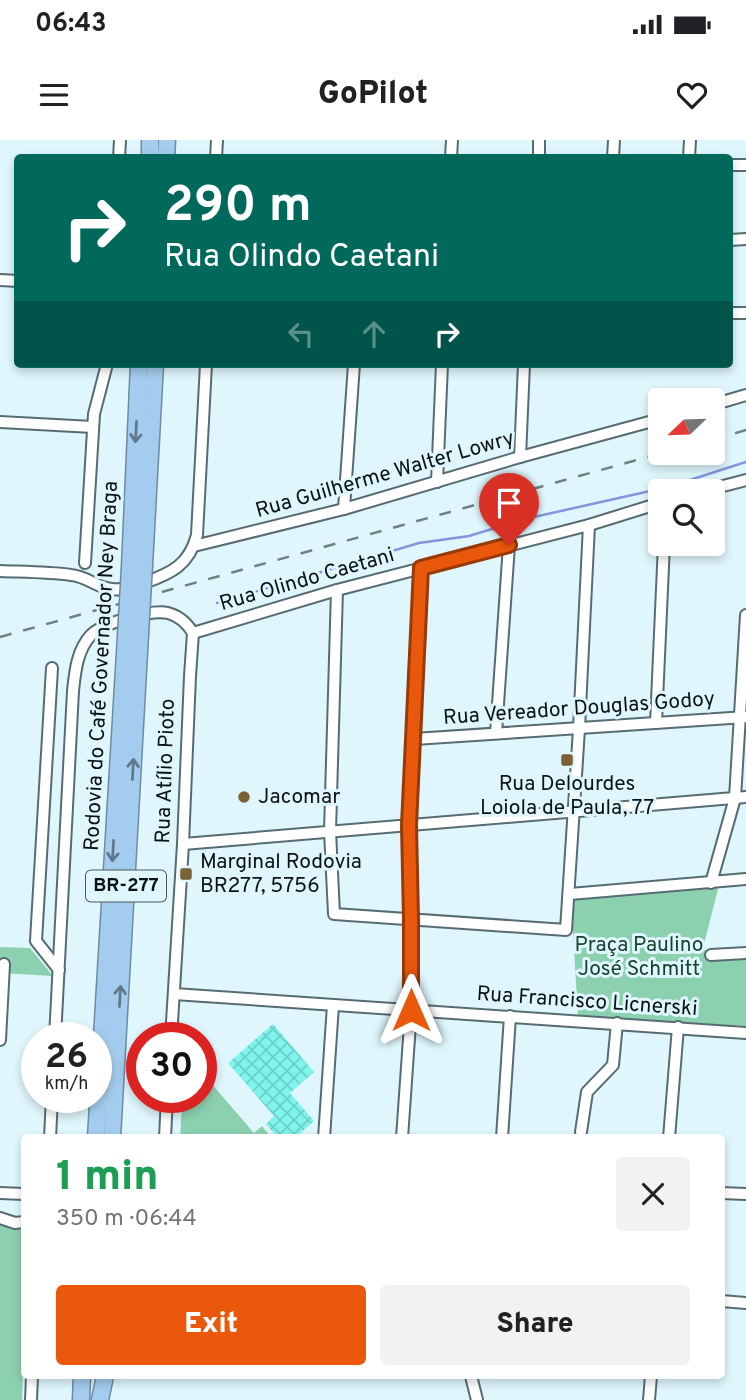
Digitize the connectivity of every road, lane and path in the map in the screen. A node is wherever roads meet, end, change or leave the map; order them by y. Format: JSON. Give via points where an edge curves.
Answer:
{"nodes":[{"id":1,"x":106,"y":368,"type":"edge"},
{"id":2,"x":139,"y":368,"type":"edge"},
{"id":3,"x":155,"y":368,"type":"edge"},
{"id":4,"x":206,"y":368,"type":"edge"},
{"id":5,"x":355,"y":368,"type":"edge"},
{"id":6,"x":442,"y":368,"type":"edge"},
{"id":7,"x":524,"y":368,"type":"edge"},
{"id":8,"x":746,"y":395,"type":"edge"},
{"id":9,"x":725,"y":401,"type":"edge"},
{"id":10,"x":0,"y":422,"type":"edge"},
{"id":11,"x":648,"y":422,"type":"edge"},
{"id":12,"x":93,"y":427,"type":"junction"},
{"id":13,"x":520,"y":457,"type":"junction"},
{"id":14,"x":746,"y":480,"type":"edge"},
{"id":15,"x":437,"y":482,"type":"junction"},
{"id":16,"x":725,"y":486,"type":"edge"},
{"id":17,"x":648,"y":507,"type":"edge"},
{"id":18,"x":344,"y":509,"type":"junction"},
{"id":19,"x":589,"y":525,"type":"junction"},
{"id":20,"x":509,"y":545,"type":"junction"},
{"id":21,"x":194,"y":546,"type":"junction"},
{"id":22,"x":663,"y":556,"type":"edge"},
{"id":23,"x":85,"y":563,"type":"dead end"},
{"id":24,"x":137,"y":567,"type":"junction"},
{"id":25,"x":421,"y":568,"type":"junction"},
{"id":26,"x":0,"y":570,"type":"edge"},
{"id":27,"x":337,"y":590,"type":"junction"},
{"id":28,"x":746,"y":615,"type":"edge"},
{"id":29,"x":193,"y":633,"type":"junction"},
{"id":30,"x":133,"y":635,"type":"junction"},
{"id":31,"x":52,"y":668,"type":"dead end"},
{"id":32,"x":743,"y":717,"type":"edge"},
{"id":33,"x":656,"y":723,"type":"junction"},
{"id":34,"x":579,"y":729,"type":"junction"},
{"id":35,"x":496,"y":733,"type":"junction"},
{"id":36,"x":414,"y":739,"type":"junction"},
{"id":37,"x":741,"y":798,"type":"edge"},
{"id":38,"x":573,"y":811,"type":"junction"},
{"id":39,"x":409,"y":825,"type":"junction"},
{"id":40,"x":330,"y":831,"type":"junction"},
{"id":41,"x":183,"y":844,"type":"junction"},
{"id":42,"x":746,"y":879,"type":"edge"},
{"id":43,"x":711,"y":883,"type":"junction"},
{"id":44,"x":570,"y":894,"type":"junction"},
{"id":45,"x":411,"y":920,"type":"junction"},
{"id":46,"x":746,"y":953,"type":"edge"},
{"id":47,"x":711,"y":955,"type":"dead end"},
{"id":48,"x":4,"y":964,"type":"dead end"},
{"id":49,"x":58,"y":970,"type":"junction"},
{"id":50,"x":174,"y":994,"type":"junction"},
{"id":51,"x":333,"y":1005,"type":"junction"},
{"id":52,"x":411,"y":1010,"type":"junction"},
{"id":53,"x":510,"y":1016,"type":"junction"},
{"id":54,"x":56,"y":1022,"type":"edge"},
{"id":55,"x":172,"y":1022,"type":"edge"},
{"id":56,"x":617,"y":1023,"type":"junction"},
{"id":57,"x":678,"y":1027,"type":"junction"},
{"id":58,"x":746,"y":1033,"type":"edge"},
{"id":59,"x":0,"y":1040,"type":"edge"},
{"id":60,"x":114,"y":1100,"type":"junction"},
{"id":61,"x":51,"y":1113,"type":"edge"},
{"id":62,"x":166,"y":1113,"type":"edge"},
{"id":63,"x":581,"y":1132,"type":"dead end"},
{"id":64,"x":50,"y":1134,"type":"edge"},
{"id":65,"x":96,"y":1134,"type":"edge"},
{"id":66,"x":112,"y":1134,"type":"edge"},
{"id":67,"x":118,"y":1134,"type":"edge"},
{"id":68,"x":165,"y":1134,"type":"edge"},
{"id":69,"x":324,"y":1134,"type":"edge"},
{"id":70,"x":402,"y":1134,"type":"edge"},
{"id":71,"x":502,"y":1134,"type":"edge"},
{"id":72,"x":669,"y":1134,"type":"edge"},
{"id":73,"x":0,"y":1193,"type":"edge"},
{"id":74,"x":725,"y":1193,"type":"edge"},
{"id":75,"x":21,"y":1194,"type":"edge"},
{"id":76,"x":746,"y":1195,"type":"edge"},
{"id":77,"x":0,"y":1218,"type":"edge"},
{"id":78,"x":21,"y":1222,"type":"edge"},
{"id":79,"x":725,"y":1301,"type":"edge"},
{"id":80,"x":746,"y":1303,"type":"edge"},
{"id":81,"x":32,"y":1379,"type":"edge"},
{"id":82,"x":82,"y":1379,"type":"edge"},
{"id":83,"x":97,"y":1379,"type":"edge"},
{"id":84,"x":104,"y":1379,"type":"edge"},
{"id":85,"x":472,"y":1379,"type":"edge"},
{"id":86,"x":651,"y":1379,"type":"edge"},
{"id":87,"x":31,"y":1400,"type":"edge"},
{"id":88,"x":81,"y":1400,"type":"edge"},
{"id":89,"x":98,"y":1400,"type":"edge"},
{"id":90,"x":477,"y":1400,"type":"edge"},
{"id":91,"x":649,"y":1400,"type":"edge"}],
"edges":[{"from":1,"to":12,"type":"street","name":"Rodovia do Café Governador Ney Braga"},
{"from":2,"to":24,"type":"highway","name":"Rodovia do Café Governador Ney Braga","number":"BR-277","one_way":true},
{"from":3,"to":24,"type":"highway","name":"Rodovia do Café Governador Ney Braga","number":"BR-277"},
{"from":4,"to":21,"type":"street"},
{"from":5,"to":18,"type":"street"},
{"from":6,"to":15,"type":"street"},
{"from":7,"to":13,"type":"street"},
{"from":8,"to":9,"type":"street"},
{"from":10,"to":12,"type":"street"},
{"from":11,"to":13,"type":"street","name":"Rua Guilherme Walter Lowry"},
{"from":12,"to":23,"type":"street","name":"Rodovia do Café Governador Ney Braga"},
{"from":13,"to":15,"type":"street","name":"Rua Guilherme Walter Lowry"},
{"from":14,"to":16,"type":"street"},
{"from":15,"to":18,"type":"street","name":"Rua Guilherme Walter Lowry"},
{"from":17,"to":19,"type":"street","name":"Rua Olindo Caetani"},
{"from":18,"to":21,"type":"street","name":"Rua Guilherme Walter Lowry"},
{"from":19,"to":20,"type":"street","name":"Rua Olindo Caetani"},
{"from":19,"to":34,"type":"street"},
{"from":20,"to":25,"type":"street","name":"Rua Olindo Caetani"},
{"from":20,"to":35,"type":"street"},
{"from":21,"to":26,"type":"street","via":[[170,573],[114,590],[75,575]]},
{"from":22,"to":33,"type":"street"},
{"from":24,"to":30,"type":"highway","name":"Rodovia do Café Governador Ney Braga","number":"BR-277","bridge":true},
{"from":25,"to":27,"type":"street","name":"Rua Olindo Caetani"},
{"from":25,"to":36,"type":"street"},
{"from":27,"to":29,"type":"street","name":"Rua Olindo Caetani"},
{"from":27,"to":40,"type":"street"},
{"from":28,"to":32,"type":"street"},
{"from":29,"to":41,"type":"street","name":"Rua Atílio Pioto"},
{"from":29,"to":49,"type":"street","via":[[184,621],[160,612],[107,625],[83,646],[73,691]]},
{"from":60,"to":30,"type":"highway","name":"Rodovia do Café Governador Ney Braga","number":"BR-277","one_way":true},
{"from":30,"to":65,"type":"highway","name":"Rodovia do Café Governador Ney Braga","number":"BR-277","one_way":true},
{"from":31,"to":49,"type":"street","via":[[36,941]]},
{"from":32,"to":33,"type":"street","name":"Rua Vereador Douglas Godoy"},
{"from":32,"to":37,"type":"street"},
{"from":33,"to":34,"type":"street","name":"Rua Vereador Douglas Godoy"},
{"from":34,"to":35,"type":"street","name":"Rua Vereador Douglas Godoy"},
{"from":34,"to":38,"type":"street"},
{"from":35,"to":36,"type":"street","name":"Rua Vereador Douglas Godoy"},
{"from":36,"to":39,"type":"street"},
{"from":37,"to":38,"type":"street"},
{"from":37,"to":43,"type":"street"},
{"from":38,"to":39,"type":"street"},
{"from":38,"to":44,"type":"street"},
{"from":39,"to":40,"type":"street"},
{"from":39,"to":45,"type":"street"},
{"from":40,"to":41,"type":"street"},
{"from":40,"to":45,"type":"street","via":[[334,914]]},
{"from":41,"to":50,"type":"street","name":"Rua Atílio Pioto"},
{"from":42,"to":43,"type":"street"},
{"from":43,"to":44,"type":"street"},
{"from":44,"to":45,"type":"street","via":[[566,930]]},
{"from":45,"to":52,"type":"street"},
{"from":46,"to":47,"type":"street"},
{"from":48,"to":59,"type":"street"},
{"from":49,"to":54,"type":"street"},
{"from":50,"to":51,"type":"street","name":"Rua Francisco Licnerski"},
{"from":50,"to":55,"type":"street","name":"Rua Atílio Pioto"},
{"from":51,"to":52,"type":"street","name":"Rua Francisco Licnerski"},
{"from":51,"to":69,"type":"street"},
{"from":52,"to":53,"type":"street","name":"Rua Francisco Licnerski"},
{"from":52,"to":70,"type":"street"},
{"from":53,"to":56,"type":"street","name":"Rua Francisco Licnerski"},
{"from":53,"to":71,"type":"street"},
{"from":56,"to":57,"type":"street","name":"Rua Francisco Licnerski"},
{"from":56,"to":63,"type":"street","via":[[612,1065],[587,1092]]},
{"from":57,"to":58,"type":"street","name":"Rua Francisco Licnerski"},
{"from":57,"to":72,"type":"street"},
{"from":60,"to":66,"type":"highway","name":"Rodovia do Café Governador Ney Braga","number":"BR-277"},
{"from":60,"to":67,"type":"highway"},
{"from":61,"to":64,"type":"street"},
{"from":62,"to":68,"type":"street"},
{"from":73,"to":75,"type":"street"},
{"from":74,"to":76,"type":"street"},
{"from":77,"to":78,"type":"street"},
{"from":79,"to":80,"type":"street"},
{"from":81,"to":87,"type":"street"},
{"from":82,"to":88,"type":"highway"},
{"from":83,"to":89,"type":"highway"},
{"from":84,"to":89,"type":"highway"},
{"from":85,"to":90,"type":"street"},
{"from":86,"to":91,"type":"street"}]}
